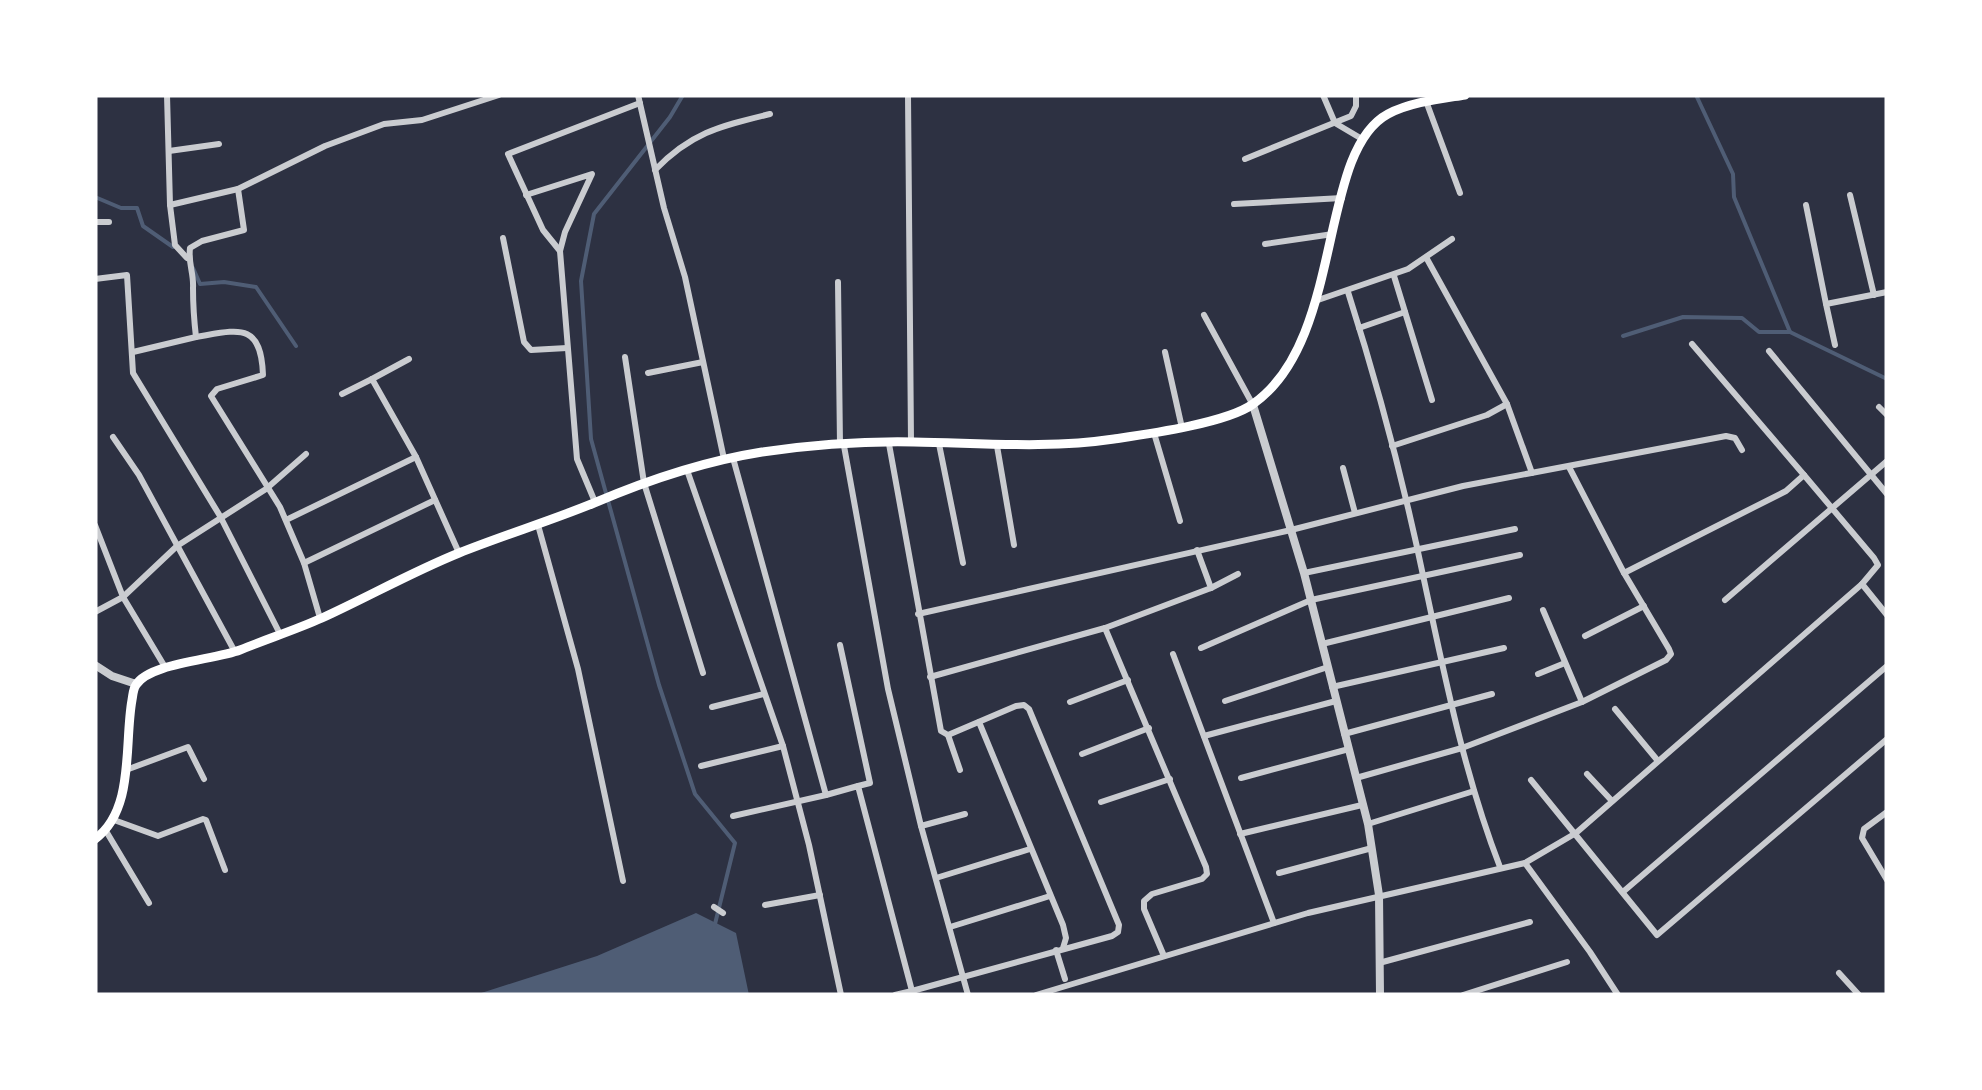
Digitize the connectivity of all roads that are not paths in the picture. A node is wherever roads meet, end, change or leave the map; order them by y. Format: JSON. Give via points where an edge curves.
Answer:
{"nodes":[{"id":1,"x":168,"y":95,"type":"edge"},
{"id":2,"x":499,"y":95,"type":"edge"},
{"id":3,"x":908,"y":95,"type":"edge"},
{"id":4,"x":1323,"y":95,"type":"edge"},
{"id":5,"x":1356,"y":95,"type":"edge"},
{"id":6,"x":1460,"y":95,"type":"edge"},
{"id":7,"x":639,"y":99,"type":"edge"},
{"id":8,"x":1426,"y":101,"type":"junction"},
{"id":9,"x":770,"y":114,"type":"dead end"},
{"id":10,"x":1335,"y":123,"type":"junction"},
{"id":11,"x":1362,"y":139,"type":"junction"},
{"id":12,"x":220,"y":144,"type":"dead end"},
{"id":13,"x":169,"y":151,"type":"junction"},
{"id":14,"x":1245,"y":159,"type":"dead end"},
{"id":15,"x":654,"y":171,"type":"junction"},
{"id":16,"x":238,"y":188,"type":"junction"},
{"id":17,"x":1460,"y":193,"type":"dead end"},
{"id":18,"x":526,"y":196,"type":"junction"},
{"id":19,"x":1850,"y":196,"type":"dead end"},
{"id":20,"x":1342,"y":198,"type":"junction"},
{"id":21,"x":1234,"y":204,"type":"dead end"},
{"id":22,"x":170,"y":205,"type":"junction"},
{"id":23,"x":1806,"y":205,"type":"dead end"},
{"id":24,"x":95,"y":222,"type":"edge"},
{"id":25,"x":109,"y":222,"type":"dead end"},
{"id":26,"x":1333,"y":234,"type":"junction"},
{"id":27,"x":503,"y":238,"type":"dead end"},
{"id":28,"x":1452,"y":239,"type":"dead end"},
{"id":29,"x":1265,"y":244,"type":"dead end"},
{"id":30,"x":560,"y":251,"type":"junction"},
{"id":31,"x":188,"y":259,"type":"junction"},
{"id":32,"x":1426,"y":259,"type":"junction"},
{"id":33,"x":1394,"y":276,"type":"junction"},
{"id":34,"x":95,"y":278,"type":"edge"},
{"id":35,"x":838,"y":282,"type":"dead end"},
{"id":36,"x":1348,"y":292,"type":"junction"},
{"id":37,"x":1887,"y":292,"type":"edge"},
{"id":38,"x":1874,"y":294,"type":"junction"},
{"id":39,"x":1318,"y":300,"type":"junction"},
{"id":40,"x":1826,"y":304,"type":"junction"},
{"id":41,"x":1405,"y":312,"type":"junction"},
{"id":42,"x":1204,"y":315,"type":"dead end"},
{"id":43,"x":1359,"y":328,"type":"junction"},
{"id":44,"x":196,"y":337,"type":"junction"},
{"id":45,"x":1692,"y":344,"type":"dead end"},
{"id":46,"x":1834,"y":345,"type":"dead end"},
{"id":47,"x":567,"y":348,"type":"junction"},
{"id":48,"x":1769,"y":351,"type":"dead end"},
{"id":49,"x":133,"y":352,"type":"junction"},
{"id":50,"x":1166,"y":352,"type":"dead end"},
{"id":51,"x":625,"y":357,"type":"dead end"},
{"id":52,"x":409,"y":359,"type":"dead end"},
{"id":53,"x":703,"y":362,"type":"junction"},
{"id":54,"x":648,"y":373,"type":"dead end"},
{"id":55,"x":372,"y":379,"type":"junction"},
{"id":56,"x":342,"y":394,"type":"dead end"},
{"id":57,"x":1432,"y":400,"type":"dead end"},
{"id":58,"x":1253,"y":404,"type":"junction"},
{"id":59,"x":1506,"y":404,"type":"junction"},
{"id":60,"x":1879,"y":407,"type":"dead end"},
{"id":61,"x":1887,"y":416,"type":"edge"},
{"id":62,"x":1182,"y":428,"type":"junction"},
{"id":63,"x":1154,"y":432,"type":"junction"},
{"id":64,"x":113,"y":437,"type":"dead end"},
{"id":65,"x":911,"y":442,"type":"junction"},
{"id":66,"x":889,"y":444,"type":"junction"},
{"id":67,"x":939,"y":444,"type":"junction"},
{"id":68,"x":842,"y":446,"type":"junction"},
{"id":69,"x":997,"y":446,"type":"junction"},
{"id":70,"x":1392,"y":446,"type":"junction"},
{"id":71,"x":1742,"y":450,"type":"dead end"},
{"id":72,"x":306,"y":454,"type":"dead end"},
{"id":73,"x":416,"y":457,"type":"junction"},
{"id":74,"x":728,"y":458,"type":"junction"},
{"id":75,"x":1887,"y":461,"type":"edge"},
{"id":76,"x":1569,"y":467,"type":"junction"},
{"id":77,"x":1343,"y":468,"type":"dead end"},
{"id":78,"x":687,"y":470,"type":"junction"},
{"id":79,"x":1532,"y":473,"type":"junction"},
{"id":80,"x":1870,"y":474,"type":"junction"},
{"id":81,"x":1804,"y":475,"type":"junction"},
{"id":82,"x":644,"y":483,"type":"junction"},
{"id":83,"x":266,"y":489,"type":"junction"},
{"id":84,"x":1887,"y":494,"type":"edge"},
{"id":85,"x":436,"y":500,"type":"junction"},
{"id":86,"x":1405,"y":500,"type":"junction"},
{"id":87,"x":598,"y":501,"type":"junction"},
{"id":88,"x":1832,"y":509,"type":"junction"},
{"id":89,"x":1355,"y":513,"type":"junction"},
{"id":90,"x":220,"y":516,"type":"junction"},
{"id":91,"x":286,"y":520,"type":"junction"},
{"id":92,"x":1180,"y":520,"type":"dead end"},
{"id":93,"x":538,"y":523,"type":"junction"},
{"id":94,"x":95,"y":525,"type":"edge"},
{"id":95,"x":1516,"y":529,"type":"dead end"},
{"id":96,"x":1291,"y":530,"type":"junction"},
{"id":97,"x":1014,"y":544,"type":"dead end"},
{"id":98,"x":176,"y":546,"type":"junction"},
{"id":99,"x":1416,"y":548,"type":"junction"},
{"id":100,"x":1197,"y":550,"type":"junction"},
{"id":101,"x":459,"y":553,"type":"junction"},
{"id":102,"x":1520,"y":555,"type":"dead end"},
{"id":103,"x":304,"y":563,"type":"junction"},
{"id":104,"x":963,"y":563,"type":"dead end"},
{"id":105,"x":1304,"y":573,"type":"junction"},
{"id":106,"x":1624,"y":573,"type":"junction"},
{"id":107,"x":1238,"y":574,"type":"dead end"},
{"id":108,"x":1424,"y":576,"type":"junction"},
{"id":109,"x":1862,"y":584,"type":"junction"},
{"id":110,"x":1211,"y":588,"type":"junction"},
{"id":111,"x":123,"y":598,"type":"junction"},
{"id":112,"x":1509,"y":598,"type":"dead end"},
{"id":113,"x":1311,"y":600,"type":"junction"},
{"id":114,"x":1725,"y":600,"type":"dead end"},
{"id":115,"x":1644,"y":606,"type":"junction"},
{"id":116,"x":1542,"y":610,"type":"dead end"},
{"id":117,"x":95,"y":612,"type":"edge"},
{"id":118,"x":918,"y":614,"type":"junction"},
{"id":119,"x":1887,"y":615,"type":"edge"},
{"id":120,"x":1432,"y":616,"type":"junction"},
{"id":121,"x":320,"y":618,"type":"junction"},
{"id":122,"x":1105,"y":628,"type":"junction"},
{"id":123,"x":280,"y":634,"type":"junction"},
{"id":124,"x":1585,"y":636,"type":"dead end"},
{"id":125,"x":1322,"y":644,"type":"junction"},
{"id":126,"x":840,"y":646,"type":"dead end"},
{"id":127,"x":1201,"y":648,"type":"dead end"},
{"id":128,"x":1504,"y":648,"type":"dead end"},
{"id":129,"x":235,"y":652,"type":"junction"},
{"id":130,"x":1173,"y":654,"type":"dead end"},
{"id":131,"x":1565,"y":662,"type":"junction"},
{"id":132,"x":1443,"y":664,"type":"junction"},
{"id":133,"x":95,"y":665,"type":"edge"},
{"id":134,"x":165,"y":666,"type":"junction"},
{"id":135,"x":1887,"y":666,"type":"edge"},
{"id":136,"x":1328,"y":668,"type":"junction"},
{"id":137,"x":703,"y":673,"type":"dead end"},
{"id":138,"x":1538,"y":674,"type":"dead end"},
{"id":139,"x":930,"y":676,"type":"junction"},
{"id":140,"x":1128,"y":680,"type":"junction"},
{"id":141,"x":136,"y":684,"type":"junction"},
{"id":142,"x":1332,"y":687,"type":"junction"},
{"id":143,"x":765,"y":694,"type":"junction"},
{"id":144,"x":1492,"y":694,"type":"dead end"},
{"id":145,"x":1336,"y":701,"type":"junction"},
{"id":146,"x":1070,"y":702,"type":"dead end"},
{"id":147,"x":1225,"y":702,"type":"dead end"},
{"id":148,"x":1582,"y":702,"type":"junction"},
{"id":149,"x":1451,"y":707,"type":"junction"},
{"id":150,"x":712,"y":708,"type":"dead end"},
{"id":151,"x":1614,"y":709,"type":"dead end"},
{"id":152,"x":979,"y":722,"type":"junction"},
{"id":153,"x":1149,"y":728,"type":"junction"},
{"id":154,"x":1344,"y":734,"type":"junction"},
{"id":155,"x":948,"y":735,"type":"junction"},
{"id":156,"x":1204,"y":736,"type":"junction"},
{"id":157,"x":1887,"y":738,"type":"edge"},
{"id":158,"x":783,"y":746,"type":"junction"},
{"id":159,"x":1462,"y":748,"type":"junction"},
{"id":160,"x":1349,"y":749,"type":"junction"},
{"id":161,"x":1082,"y":754,"type":"dead end"},
{"id":162,"x":1658,"y":760,"type":"junction"},
{"id":163,"x":701,"y":766,"type":"dead end"},
{"id":164,"x":960,"y":770,"type":"dead end"},
{"id":165,"x":124,"y":771,"type":"junction"},
{"id":166,"x":1587,"y":774,"type":"dead end"},
{"id":167,"x":1241,"y":778,"type":"dead end"},
{"id":168,"x":1356,"y":778,"type":"junction"},
{"id":169,"x":1170,"y":779,"type":"junction"},
{"id":170,"x":204,"y":780,"type":"dead end"},
{"id":171,"x":1531,"y":780,"type":"dead end"},
{"id":172,"x":858,"y":786,"type":"junction"},
{"id":173,"x":1474,"y":791,"type":"junction"},
{"id":174,"x":826,"y":794,"type":"junction"},
{"id":175,"x":798,"y":800,"type":"junction"},
{"id":176,"x":1612,"y":801,"type":"junction"},
{"id":177,"x":1101,"y":802,"type":"dead end"},
{"id":178,"x":1362,"y":804,"type":"junction"},
{"id":179,"x":1887,"y":812,"type":"edge"},
{"id":180,"x":964,"y":814,"type":"dead end"},
{"id":181,"x":733,"y":816,"type":"dead end"},
{"id":182,"x":114,"y":820,"type":"junction"},
{"id":183,"x":1368,"y":824,"type":"junction"},
{"id":184,"x":921,"y":826,"type":"junction"},
{"id":185,"x":106,"y":831,"type":"junction"},
{"id":186,"x":1576,"y":833,"type":"junction"},
{"id":187,"x":1240,"y":834,"type":"junction"},
{"id":188,"x":95,"y":839,"type":"edge"},
{"id":189,"x":1372,"y":848,"type":"junction"},
{"id":190,"x":1030,"y":849,"type":"junction"},
{"id":191,"x":1525,"y":863,"type":"junction"},
{"id":192,"x":1500,"y":868,"type":"junction"},
{"id":193,"x":224,"y":870,"type":"dead end"},
{"id":194,"x":1280,"y":873,"type":"dead end"},
{"id":195,"x":1886,"y":876,"type":"edge"},
{"id":196,"x":936,"y":878,"type":"junction"},
{"id":197,"x":623,"y":881,"type":"dead end"},
{"id":198,"x":1624,"y":891,"type":"junction"},
{"id":199,"x":820,"y":895,"type":"junction"},
{"id":200,"x":1379,"y":895,"type":"junction"},
{"id":201,"x":1050,"y":896,"type":"junction"},
{"id":202,"x":149,"y":903,"type":"dead end"},
{"id":203,"x":765,"y":905,"type":"dead end"},
{"id":204,"x":714,"y":907,"type":"dead end"},
{"id":205,"x":724,"y":913,"type":"dead end"},
{"id":206,"x":1530,"y":922,"type":"dead end"},
{"id":207,"x":1274,"y":923,"type":"junction"},
{"id":208,"x":950,"y":927,"type":"junction"},
{"id":209,"x":1059,"y":948,"type":"junction"},
{"id":210,"x":1164,"y":956,"type":"junction"},
{"id":211,"x":1379,"y":962,"type":"junction"},
{"id":212,"x":1567,"y":962,"type":"dead end"},
{"id":213,"x":1839,"y":973,"type":"dead end"},
{"id":214,"x":964,"y":977,"type":"junction"},
{"id":215,"x":1065,"y":979,"type":"dead end"},
{"id":216,"x":912,"y":991,"type":"junction"},
{"id":217,"x":841,"y":995,"type":"edge"},
{"id":218,"x":895,"y":995,"type":"edge"},
{"id":219,"x":968,"y":995,"type":"edge"},
{"id":220,"x":1036,"y":995,"type":"edge"},
{"id":221,"x":1380,"y":995,"type":"edge"},
{"id":222,"x":1462,"y":995,"type":"edge"},
{"id":223,"x":1618,"y":995,"type":"edge"},
{"id":224,"x":1858,"y":995,"type":"edge"}],
"edges":[{"from":1,"to":13,"type":"street"},
{"from":2,"to":16,"type":"street","via":[[422,120],[384,124]]},
{"from":3,"to":65,"type":"street"},
{"from":4,"to":10,"type":"street"},
{"from":5,"to":10,"type":"street","via":[[1352,116]]},
{"from":6,"to":8,"type":"main road"},
{"from":7,"to":15,"type":"street"},
{"from":7,"to":18,"type":"street","via":[[508,154]]},
{"from":8,"to":11,"type":"main road","via":[[1386,115]]},
{"from":8,"to":17,"type":"street"},
{"from":9,"to":15,"type":"street","via":[[699,134]]},
{"from":10,"to":11,"type":"street"},
{"from":10,"to":14,"type":"street"},
{"from":11,"to":20,"type":"main road"},
{"from":12,"to":13,"type":"street"},
{"from":13,"to":22,"type":"street"},
{"from":15,"to":53,"type":"street"},
{"from":16,"to":22,"type":"street"},
{"from":16,"to":31,"type":"street","via":[[244,230],[202,241],[190,248]]},
{"from":18,"to":30,"type":"street"},
{"from":18,"to":30,"type":"street","via":[[592,174]]},
{"from":19,"to":38,"type":"street"},
{"from":20,"to":21,"type":"street"},
{"from":20,"to":26,"type":"main road"},
{"from":22,"to":31,"type":"street","via":[[174,245]]},
{"from":23,"to":40,"type":"street"},
{"from":24,"to":25,"type":"street"},
{"from":26,"to":29,"type":"street"},
{"from":26,"to":39,"type":"main road"},
{"from":27,"to":47,"type":"street","via":[[524,342],[540,352]]},
{"from":28,"to":32,"type":"street"},
{"from":30,"to":47,"type":"street"},
{"from":31,"to":44,"type":"street"},
{"from":32,"to":33,"type":"street"},
{"from":32,"to":59,"type":"street"},
{"from":33,"to":36,"type":"street"},
{"from":33,"to":41,"type":"street"},
{"from":34,"to":49,"type":"street","via":[[127,275]]},
{"from":35,"to":68,"type":"street"},
{"from":36,"to":39,"type":"street"},
{"from":36,"to":43,"type":"street"},
{"from":37,"to":38,"type":"street"},
{"from":38,"to":40,"type":"street"},
{"from":39,"to":58,"type":"main road","via":[[1288,368]]},
{"from":40,"to":46,"type":"street"},
{"from":41,"to":43,"type":"street"},
{"from":41,"to":57,"type":"street"},
{"from":42,"to":58,"type":"street"},
{"from":43,"to":70,"type":"street"},
{"from":44,"to":49,"type":"street"},
{"from":44,"to":83,"type":"street","via":[[243,330],[256,341],[263,375],[217,388],[211,396]]},
{"from":45,"to":81,"type":"street"},
{"from":47,"to":87,"type":"street","via":[[577,459]]},
{"from":48,"to":80,"type":"street"},
{"from":49,"to":90,"type":"street","via":[[132,373]]},
{"from":50,"to":62,"type":"street"},
{"from":51,"to":82,"type":"street"},
{"from":52,"to":55,"type":"street"},
{"from":53,"to":54,"type":"street"},
{"from":53,"to":74,"type":"street"},
{"from":55,"to":56,"type":"street"},
{"from":55,"to":73,"type":"street"},
{"from":58,"to":62,"type":"main road"},
{"from":58,"to":96,"type":"street"},
{"from":59,"to":70,"type":"street"},
{"from":59,"to":79,"type":"street"},
{"from":60,"to":61,"type":"street"},
{"from":62,"to":63,"type":"main road"},
{"from":63,"to":69,"type":"main road"},
{"from":63,"to":92,"type":"street"},
{"from":64,"to":98,"type":"street"},
{"from":65,"to":66,"type":"main road"},
{"from":65,"to":67,"type":"main road"},
{"from":66,"to":68,"type":"main road"},
{"from":66,"to":118,"type":"street"},
{"from":67,"to":69,"type":"main road"},
{"from":67,"to":104,"type":"street"},
{"from":68,"to":74,"type":"main road"},
{"from":68,"to":184,"type":"street"},
{"from":69,"to":97,"type":"street"},
{"from":70,"to":86,"type":"street"},
{"from":71,"to":76,"type":"street","via":[[1726,436]]},
{"from":72,"to":83,"type":"street"},
{"from":73,"to":85,"type":"street"},
{"from":73,"to":91,"type":"street"},
{"from":74,"to":78,"type":"main road"},
{"from":74,"to":174,"type":"street"},
{"from":75,"to":80,"type":"street"},
{"from":76,"to":79,"type":"street"},
{"from":76,"to":106,"type":"street"},
{"from":77,"to":89,"type":"street"},
{"from":78,"to":82,"type":"main road"},
{"from":78,"to":143,"type":"street"},
{"from":79,"to":86,"type":"street"},
{"from":80,"to":84,"type":"street"},
{"from":80,"to":88,"type":"street"},
{"from":81,"to":88,"type":"street"},
{"from":81,"to":106,"type":"street","via":[[1786,491]]},
{"from":82,"to":87,"type":"main road"},
{"from":82,"to":137,"type":"street"},
{"from":83,"to":90,"type":"street"},
{"from":83,"to":91,"type":"street"},
{"from":85,"to":101,"type":"street"},
{"from":85,"to":103,"type":"street"},
{"from":86,"to":89,"type":"street"},
{"from":86,"to":99,"type":"street"},
{"from":87,"to":93,"type":"main road"},
{"from":88,"to":109,"type":"street","via":[[1878,565]]},
{"from":88,"to":114,"type":"street"},
{"from":89,"to":96,"type":"street"},
{"from":90,"to":98,"type":"street"},
{"from":90,"to":123,"type":"street"},
{"from":91,"to":103,"type":"street"},
{"from":93,"to":101,"type":"main road"},
{"from":93,"to":197,"type":"street","via":[[579,674]]},
{"from":94,"to":111,"type":"street"},
{"from":95,"to":99,"type":"street"},
{"from":96,"to":100,"type":"street"},
{"from":96,"to":105,"type":"street"},
{"from":98,"to":111,"type":"street"},
{"from":98,"to":129,"type":"street"},
{"from":99,"to":105,"type":"street"},
{"from":99,"to":108,"type":"street"},
{"from":100,"to":110,"type":"street"},
{"from":100,"to":118,"type":"street"},
{"from":101,"to":121,"type":"main road"},
{"from":102,"to":108,"type":"street"},
{"from":103,"to":121,"type":"street"},
{"from":105,"to":113,"type":"street"},
{"from":106,"to":115,"type":"street"},
{"from":107,"to":110,"type":"street"},
{"from":108,"to":113,"type":"street"},
{"from":108,"to":120,"type":"street"},
{"from":109,"to":119,"type":"street"},
{"from":109,"to":162,"type":"street"},
{"from":110,"to":122,"type":"street"},
{"from":111,"to":117,"type":"street"},
{"from":111,"to":134,"type":"street"},
{"from":112,"to":120,"type":"street"},
{"from":113,"to":125,"type":"street"},
{"from":113,"to":127,"type":"street"},
{"from":115,"to":124,"type":"street"},
{"from":115,"to":148,"type":"street","via":[[1671,654]]},
{"from":116,"to":131,"type":"street"},
{"from":118,"to":139,"type":"street"},
{"from":120,"to":125,"type":"street"},
{"from":120,"to":132,"type":"street"},
{"from":121,"to":123,"type":"main road"},
{"from":122,"to":139,"type":"street"},
{"from":122,"to":140,"type":"street"},
{"from":123,"to":129,"type":"main road"},
{"from":125,"to":136,"type":"street"},
{"from":126,"to":172,"type":"street","via":[[870,783]]},
{"from":128,"to":132,"type":"street"},
{"from":129,"to":134,"type":"main road"},
{"from":130,"to":156,"type":"street"},
{"from":131,"to":138,"type":"street"},
{"from":131,"to":148,"type":"street"},
{"from":132,"to":142,"type":"street"},
{"from":132,"to":149,"type":"street"},
{"from":133,"to":141,"type":"street"},
{"from":134,"to":141,"type":"main road"},
{"from":135,"to":198,"type":"street"},
{"from":136,"to":142,"type":"street"},
{"from":136,"to":147,"type":"street"},
{"from":139,"to":155,"type":"street","via":[[941,731]]},
{"from":140,"to":146,"type":"street"},
{"from":140,"to":153,"type":"street"},
{"from":141,"to":165,"type":"main road"},
{"from":142,"to":145,"type":"street"},
{"from":143,"to":150,"type":"street"},
{"from":143,"to":158,"type":"street"},
{"from":144,"to":149,"type":"street"},
{"from":145,"to":154,"type":"street"},
{"from":145,"to":156,"type":"street"},
{"from":148,"to":159,"type":"street"},
{"from":149,"to":154,"type":"street"},
{"from":149,"to":159,"type":"street"},
{"from":151,"to":162,"type":"street"},
{"from":152,"to":155,"type":"street"},
{"from":152,"to":190,"type":"street"},
{"from":152,"to":209,"type":"street","via":[[1016,706],[1029,710],[1119,925],[1112,936]]},
{"from":153,"to":161,"type":"street"},
{"from":153,"to":169,"type":"street"},
{"from":154,"to":160,"type":"street"},
{"from":155,"to":164,"type":"street"},
{"from":156,"to":187,"type":"street"},
{"from":157,"to":198,"type":"street","via":[[1657,935]]},
{"from":158,"to":163,"type":"street"},
{"from":158,"to":175,"type":"street"},
{"from":159,"to":168,"type":"street"},
{"from":159,"to":173,"type":"street"},
{"from":160,"to":167,"type":"street"},
{"from":160,"to":168,"type":"street"},
{"from":162,"to":176,"type":"street"},
{"from":165,"to":170,"type":"street","via":[[188,747]]},
{"from":165,"to":182,"type":"main road"},
{"from":166,"to":176,"type":"street"},
{"from":168,"to":178,"type":"street"},
{"from":169,"to":177,"type":"street"},
{"from":169,"to":210,"type":"street","via":[[1206,874],[1144,901]]},
{"from":171,"to":186,"type":"street"},
{"from":172,"to":174,"type":"street"},
{"from":172,"to":216,"type":"street"},
{"from":173,"to":183,"type":"street"},
{"from":173,"to":192,"type":"street"},
{"from":174,"to":175,"type":"street"},
{"from":175,"to":181,"type":"street"},
{"from":175,"to":199,"type":"street"},
{"from":176,"to":186,"type":"street"},
{"from":178,"to":183,"type":"street"},
{"from":178,"to":187,"type":"street"},
{"from":179,"to":195,"type":"street","via":[[1862,838]]},
{"from":180,"to":184,"type":"street"},
{"from":182,"to":185,"type":"main road"},
{"from":182,"to":193,"type":"street","via":[[158,836],[206,820]]},
{"from":183,"to":189,"type":"street"},
{"from":184,"to":196,"type":"street"},
{"from":185,"to":188,"type":"main road"},
{"from":185,"to":202,"type":"street"},
{"from":186,"to":191,"type":"street"},
{"from":186,"to":198,"type":"street"},
{"from":187,"to":207,"type":"street"},
{"from":189,"to":194,"type":"street"},
{"from":189,"to":200,"type":"street"},
{"from":190,"to":196,"type":"street"},
{"from":190,"to":201,"type":"street"},
{"from":191,"to":192,"type":"street"},
{"from":191,"to":223,"type":"street"},
{"from":192,"to":200,"type":"street"},
{"from":196,"to":208,"type":"street"},
{"from":199,"to":203,"type":"street"},
{"from":199,"to":217,"type":"street"},
{"from":200,"to":207,"type":"street"},
{"from":200,"to":211,"type":"street"},
{"from":201,"to":208,"type":"street"},
{"from":201,"to":209,"type":"street","via":[[1066,938]]},
{"from":204,"to":205,"type":"street"},
{"from":206,"to":211,"type":"street"},
{"from":207,"to":210,"type":"street"},
{"from":208,"to":214,"type":"street"},
{"from":209,"to":214,"type":"street"},
{"from":209,"to":215,"type":"street"},
{"from":210,"to":220,"type":"street"},
{"from":211,"to":221,"type":"street"},
{"from":212,"to":222,"type":"street"},
{"from":213,"to":224,"type":"street"},
{"from":214,"to":216,"type":"street"},
{"from":214,"to":219,"type":"street"},
{"from":216,"to":218,"type":"street"}]}
